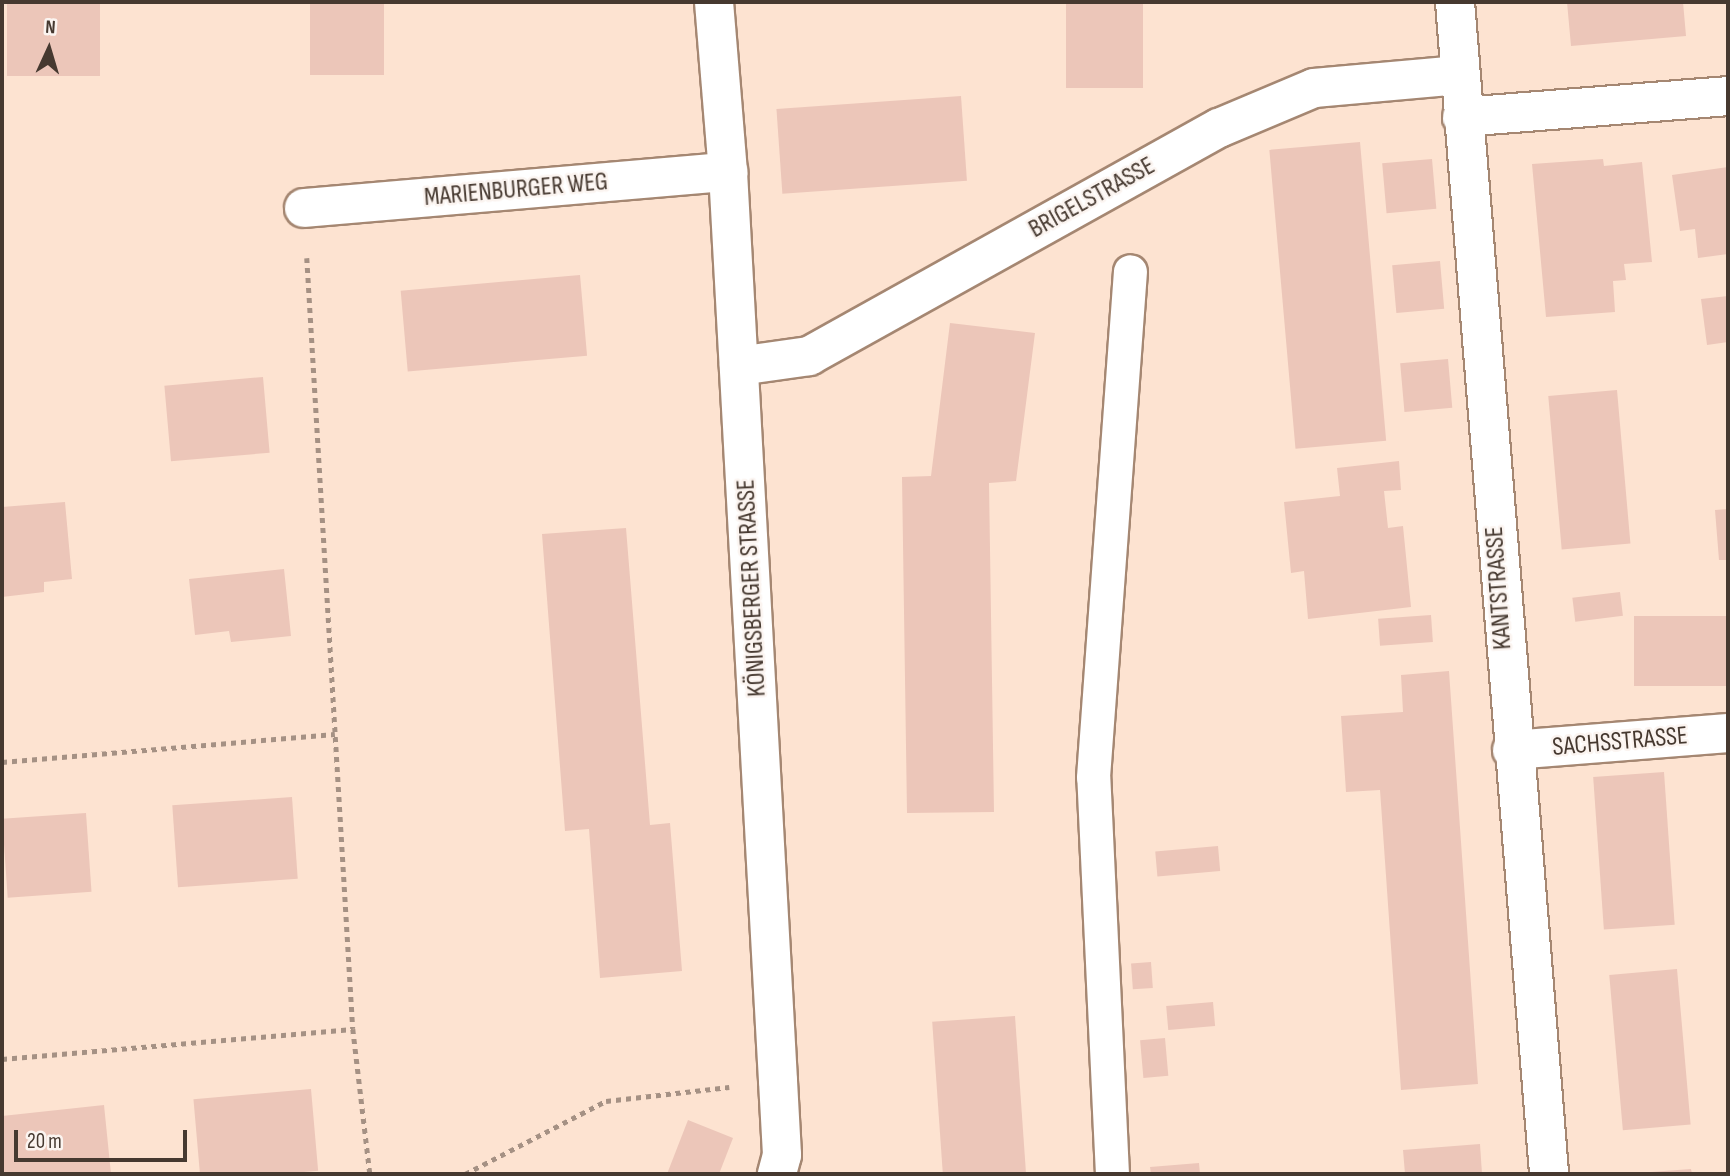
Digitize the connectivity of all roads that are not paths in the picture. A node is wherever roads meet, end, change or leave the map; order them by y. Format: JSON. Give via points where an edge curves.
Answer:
{"nodes":[{"id":1,"x":714,"y":2,"type":"edge"},
{"id":2,"x":1455,"y":2,"type":"edge"},
{"id":3,"x":1459,"y":75,"type":"junction"},
{"id":4,"x":1728,"y":96,"type":"edge"},
{"id":5,"x":1462,"y":117,"type":"junction"},
{"id":6,"x":728,"y":172,"type":"junction"},
{"id":7,"x":304,"y":208,"type":"road end"},
{"id":8,"x":1130,"y":271,"type":"dead end"},
{"id":9,"x":740,"y":366,"type":"junction"},
{"id":10,"x":1728,"y":733,"type":"edge"},
{"id":11,"x":1512,"y":750,"type":"junction"},
{"id":12,"x":777,"y":1174,"type":"edge"},
{"id":13,"x":1112,"y":1174,"type":"edge"},
{"id":14,"x":1549,"y":1174,"type":"edge"}],
"edges":[{"from":1,"to":6,"type":"street","name":"KÖNIGSBERGER STRASSE"},
{"from":2,"to":3,"type":"street","name":"KANTSTRASSE"},
{"from":3,"to":5,"type":"street","name":"KANTSTRASSE"},
{"from":3,"to":9,"type":"street","name":"BRIGELSTRASSE","via":[[1314,88],[1219,128],[810,356]]},
{"from":4,"to":5,"type":"street"},
{"from":5,"to":11,"type":"street","name":"KANTSTRASSE"},
{"from":6,"to":7,"type":"street","name":"MARIENBURGER WEG"},
{"from":6,"to":9,"type":"street","name":"KÖNIGSBERGER STRASSE"},
{"from":8,"to":13,"type":"lane","via":[[1093,777]]},
{"from":9,"to":12,"type":"street","name":"KÖNIGSBERGER STRASSE","via":[[782,1155]]},
{"from":10,"to":11,"type":"street","name":"SACHSSTRASSE"},
{"from":11,"to":14,"type":"street","name":"KANTSTRASSE"}]}
